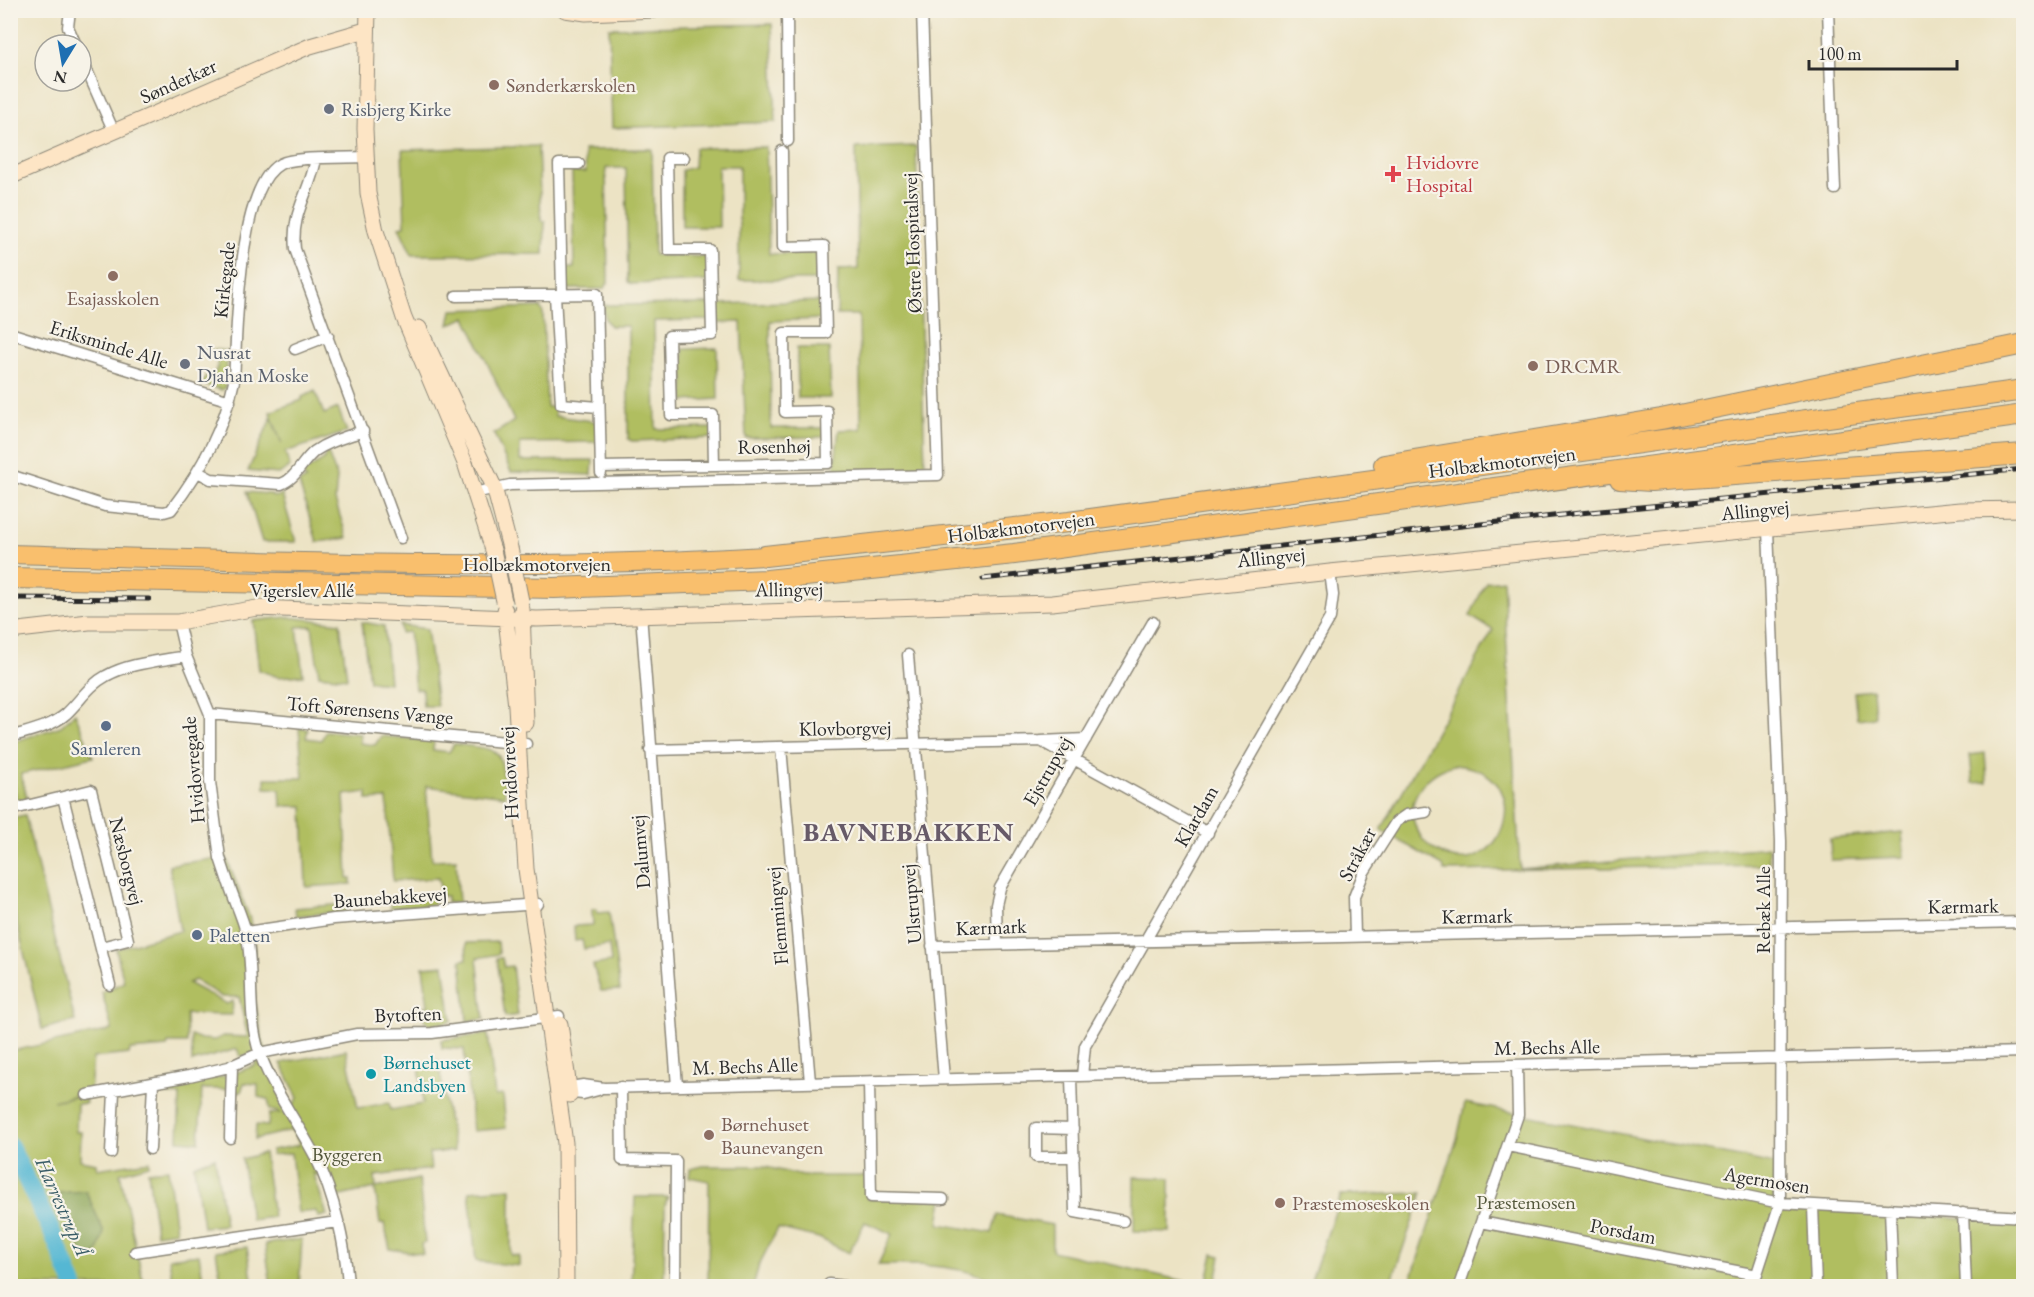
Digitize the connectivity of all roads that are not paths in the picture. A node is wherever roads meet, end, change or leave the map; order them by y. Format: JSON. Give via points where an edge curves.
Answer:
{"nodes":[{"id":1,"x":70,"y":10,"type":"edge"},
{"id":2,"x":368,"y":10,"type":"edge"},
{"id":3,"x":565,"y":10,"type":"edge"},
{"id":4,"x":655,"y":10,"type":"edge"},
{"id":5,"x":787,"y":10,"type":"edge"},
{"id":6,"x":922,"y":10,"type":"edge"},
{"id":7,"x":1828,"y":10,"type":"edge"},
{"id":8,"x":366,"y":30,"type":"junction"},
{"id":9,"x":71,"y":33,"type":"edge"},
{"id":10,"x":93,"y":84,"type":"edge"},
{"id":11,"x":114,"y":132,"type":"junction"},
{"id":12,"x":788,"y":141,"type":"dead end"},
{"id":13,"x":782,"y":151,"type":"dead end"},
{"id":14,"x":366,"y":157,"type":"junction"},
{"id":15,"x":684,"y":158,"type":"dead end"},
{"id":16,"x":316,"y":159,"type":"junction"},
{"id":17,"x":579,"y":164,"type":"dead end"},
{"id":18,"x":10,"y":177,"type":"edge"},
{"id":19,"x":1835,"y":189,"type":"dead end"},
{"id":20,"x":394,"y":280,"type":"junction"},
{"id":21,"x":558,"y":294,"type":"junction"},
{"id":22,"x":456,"y":296,"type":"dead end"},
{"id":23,"x":10,"y":333,"type":"edge"},
{"id":24,"x":328,"y":336,"type":"junction"},
{"id":25,"x":2024,"y":344,"type":"edge"},
{"id":26,"x":295,"y":349,"type":"dead end"},
{"id":27,"x":2024,"y":390,"type":"edge"},
{"id":28,"x":230,"y":401,"type":"junction"},
{"id":29,"x":599,"y":407,"type":"junction"},
{"id":30,"x":2024,"y":415,"type":"edge"},
{"id":31,"x":363,"y":431,"type":"junction"},
{"id":32,"x":2024,"y":454,"type":"edge"},
{"id":33,"x":714,"y":465,"type":"junction"},
{"id":34,"x":601,"y":467,"type":"junction"},
{"id":35,"x":198,"y":472,"type":"junction"},
{"id":36,"x":10,"y":475,"type":"edge"},
{"id":37,"x":938,"y":475,"type":"joint"},
{"id":38,"x":1578,"y":476,"type":"junction"},
{"id":39,"x":601,"y":482,"type":"junction"},
{"id":40,"x":494,"y":487,"type":"junction"},
{"id":41,"x":474,"y":493,"type":"junction"},
{"id":42,"x":2024,"y":509,"type":"edge"},
{"id":43,"x":1146,"y":511,"type":"junction"},
{"id":44,"x":1767,"y":530,"type":"junction"},
{"id":45,"x":401,"y":538,"type":"dead end"},
{"id":46,"x":10,"y":554,"type":"edge"},
{"id":47,"x":765,"y":556,"type":"joint"},
{"id":48,"x":1330,"y":572,"type":"junction"},
{"id":49,"x":10,"y":578,"type":"edge"},
{"id":50,"x":641,"y":614,"type":"junction"},
{"id":51,"x":506,"y":618,"type":"junction"},
{"id":52,"x":522,"y":619,"type":"junction"},
{"id":53,"x":178,"y":622,"type":"junction"},
{"id":54,"x":1153,"y":622,"type":"dead end"},
{"id":55,"x":10,"y":631,"type":"edge"},
{"id":56,"x":908,"y":655,"type":"dead end"},
{"id":57,"x":186,"y":656,"type":"junction"},
{"id":58,"x":210,"y":714,"type":"junction"},
{"id":59,"x":10,"y":737,"type":"edge"},
{"id":60,"x":1086,"y":739,"type":"junction"},
{"id":61,"x":1041,"y":741,"type":"junction"},
{"id":62,"x":522,"y":743,"type":"junction"},
{"id":63,"x":916,"y":744,"type":"junction"},
{"id":64,"x":781,"y":747,"type":"junction"},
{"id":65,"x":650,"y":750,"type":"junction"},
{"id":66,"x":1074,"y":759,"type":"junction"},
{"id":67,"x":63,"y":797,"type":"junction"},
{"id":68,"x":11,"y":808,"type":"edge"},
{"id":69,"x":1426,"y":812,"type":"dead end"},
{"id":70,"x":1208,"y":833,"type":"junction"},
{"id":71,"x":534,"y":905,"type":"junction"},
{"id":72,"x":2024,"y":922,"type":"edge"},
{"id":73,"x":1782,"y":928,"type":"junction"},
{"id":74,"x":246,"y":932,"type":"junction"},
{"id":75,"x":1355,"y":936,"type":"junction"},
{"id":76,"x":1146,"y":940,"type":"junction"},
{"id":77,"x":997,"y":944,"type":"junction"},
{"id":78,"x":932,"y":946,"type":"junction"},
{"id":79,"x":100,"y":947,"type":"junction"},
{"id":80,"x":110,"y":985,"type":"dead end"},
{"id":81,"x":554,"y":1017,"type":"junction"},
{"id":82,"x":2024,"y":1052,"type":"edge"},
{"id":83,"x":260,"y":1053,"type":"junction"},
{"id":84,"x":1781,"y":1060,"type":"junction"},
{"id":85,"x":232,"y":1065,"type":"junction"},
{"id":86,"x":1517,"y":1066,"type":"junction"},
{"id":87,"x":1076,"y":1077,"type":"junction"},
{"id":88,"x":944,"y":1079,"type":"junction"},
{"id":89,"x":810,"y":1082,"type":"junction"},
{"id":90,"x":869,"y":1082,"type":"junction"},
{"id":91,"x":153,"y":1083,"type":"junction"},
{"id":92,"x":677,"y":1086,"type":"junction"},
{"id":93,"x":621,"y":1087,"type":"junction"},
{"id":94,"x":566,"y":1090,"type":"junction"},
{"id":95,"x":114,"y":1092,"type":"junction"},
{"id":96,"x":87,"y":1095,"type":"dead end"},
{"id":97,"x":1074,"y":1129,"type":"junction"},
{"id":98,"x":230,"y":1138,"type":"dead end"},
{"id":99,"x":1508,"y":1146,"type":"junction"},
{"id":100,"x":150,"y":1149,"type":"dead end"},
{"id":101,"x":111,"y":1153,"type":"dead end"},
{"id":102,"x":1074,"y":1157,"type":"junction"},
{"id":103,"x":943,"y":1199,"type":"dead end"},
{"id":104,"x":1780,"y":1203,"type":"junction"},
{"id":105,"x":1813,"y":1206,"type":"junction"},
{"id":106,"x":1890,"y":1209,"type":"junction"},
{"id":107,"x":1963,"y":1213,"type":"junction"},
{"id":108,"x":2024,"y":1217,"type":"edge"},
{"id":109,"x":1123,"y":1221,"type":"dead end"},
{"id":110,"x":337,"y":1222,"type":"junction"},
{"id":111,"x":1481,"y":1222,"type":"junction"},
{"id":112,"x":135,"y":1252,"type":"dead end"},
{"id":113,"x":1757,"y":1275,"type":"junction"},
{"id":114,"x":348,"y":1287,"type":"edge"},
{"id":115,"x":566,"y":1287,"type":"edge"},
{"id":116,"x":575,"y":1287,"type":"edge"},
{"id":117,"x":675,"y":1287,"type":"edge"},
{"id":118,"x":829,"y":1287,"type":"edge"},
{"id":119,"x":844,"y":1287,"type":"edge"},
{"id":120,"x":1459,"y":1287,"type":"edge"},
{"id":121,"x":1753,"y":1287,"type":"edge"},
{"id":122,"x":1816,"y":1287,"type":"edge"},
{"id":123,"x":1893,"y":1287,"type":"edge"},
{"id":124,"x":1966,"y":1287,"type":"edge"}],
"edges":[{"from":1,"to":9,"type":"street"},
{"from":2,"to":8,"type":"street","name":"Hvidovrevej"},
{"from":3,"to":4,"type":"street"},
{"from":5,"to":12,"type":"street"},
{"from":6,"to":37,"type":"street","name":"Østre Hospitalsvej"},
{"from":7,"to":19,"type":"street"},
{"from":8,"to":11,"type":"street","name":"Sønderkær","via":[[310,46]]},
{"from":8,"to":14,"type":"street","name":"Hvidovrevej"},
{"from":10,"to":11,"type":"street"},
{"from":11,"to":18,"type":"street","name":"Sønderkær"},
{"from":13,"to":33,"type":"street","name":"Rosenhøj","via":[[783,247],[824,246],[826,333],[784,333],[785,412],[827,411],[828,463]]},
{"from":14,"to":16,"type":"street","name":"Kirkegade"},
{"from":14,"to":20,"type":"street","name":"Hvidovrevej","via":[[376,231]]},
{"from":15,"to":33,"type":"street","name":"Rosenhøj","via":[[667,158],[669,250],[710,250],[712,335],[669,336],[671,416],[713,415]]},
{"from":16,"to":24,"type":"street","via":[[293,229],[295,249]]},
{"from":16,"to":28,"type":"street","name":"Kirkegade","via":[[283,162],[272,169],[248,225]]},
{"from":17,"to":21,"type":"street","via":[[559,164]]},
{"from":20,"to":40,"type":"street","name":"Hvidovrevej"},
{"from":20,"to":41,"type":"street","name":"Hvidovrevej","via":[[404,318]]},
{"from":21,"to":22,"type":"street"},
{"from":21,"to":29,"type":"street","via":[[561,404]]},
{"from":21,"to":29,"type":"street","via":[[597,294]]},
{"from":23,"to":28,"type":"street","name":"Eriksminde Alle"},
{"from":24,"to":26,"type":"street"},
{"from":24,"to":31,"type":"street"},
{"from":25,"to":43,"type":"highway","via":[[1661,419],[1202,494]]},
{"from":27,"to":43,"type":"highway","name":"Holbækmotorvejen"},
{"from":28,"to":35,"type":"street","name":"Kirkegade"},
{"from":29,"to":34,"type":"street"},
{"from":30,"to":38,"type":"highway","name":"Holbækmotorvejen"},
{"from":31,"to":35,"type":"street","via":[[314,452],[281,484],[211,479]]},
{"from":31,"to":45,"type":"street"},
{"from":32,"to":38,"type":"highway","via":[[1651,481]]},
{"from":33,"to":34,"type":"street","name":"Rosenhøj"},
{"from":34,"to":39,"type":"street"},
{"from":35,"to":36,"type":"street","name":"Kirkegade","via":[[171,510],[164,512],[105,506]]},
{"from":37,"to":39,"type":"street","name":"Rosenhøj"},
{"from":38,"to":49,"type":"highway","name":"Holbækmotorvejen","via":[[1014,554],[756,581],[554,588]]},
{"from":39,"to":40,"type":"street","name":"Rosenhøj"},
{"from":40,"to":41,"type":"street","name":"Rosenhøj"},
{"from":40,"to":52,"type":"street","name":"Hvidovrevej","bridge":true},
{"from":41,"to":51,"type":"street","name":"Hvidovrevej","bridge":true,"via":[[493,550]]},
{"from":42,"to":44,"type":"street","name":"Allingvej","via":[[1960,510]]},
{"from":43,"to":47,"type":"highway","name":"Holbækmotorvejen"},
{"from":44,"to":48,"type":"street","name":"Allingvej"},
{"from":44,"to":73,"type":"street","name":"Rebæk Alle"},
{"from":46,"to":47,"type":"main road","name":"Holbækmotorvejen","via":[[542,566]]},
{"from":48,"to":50,"type":"street","name":"Allingvej","via":[[1052,603]]},
{"from":48,"to":70,"type":"street","name":"Klardam","via":[[1334,595],[1330,618]]},
{"from":50,"to":52,"type":"street","name":"Allingvej"},
{"from":50,"to":65,"type":"street","name":"Dalumvej"},
{"from":51,"to":52,"type":"street","name":"Vigerslev Allé"},
{"from":51,"to":53,"type":"street","name":"Vigerslev Allé","via":[[257,608]]},
{"from":51,"to":62,"type":"street","name":"Hvidovrevej"},
{"from":52,"to":62,"type":"street","name":"Hvidovrevej"},
{"from":53,"to":55,"type":"street","name":"Vigerslev Allé","via":[[89,622]]},
{"from":53,"to":57,"type":"street","name":"Hvidovregade"},
{"from":54,"to":60,"type":"street","name":"Ejstrupvej"},
{"from":56,"to":63,"type":"street","name":"Ulstrupvej"},
{"from":57,"to":58,"type":"street","name":"Hvidovregade"},
{"from":57,"to":59,"type":"street","via":[[108,674],[53,722]]},
{"from":58,"to":62,"type":"street","name":"Toft Sørensens Vænge"},
{"from":58,"to":74,"type":"street","name":"Hvidovregade","via":[[210,782],[220,858]]},
{"from":60,"to":61,"type":"street","name":"Klovborgvej"},
{"from":60,"to":66,"type":"street","name":"Ejstrupvej"},
{"from":61,"to":63,"type":"street","name":"Klovborgvej"},
{"from":61,"to":66,"type":"street","name":"Klovborgvej"},
{"from":62,"to":71,"type":"street","name":"Hvidovrevej"},
{"from":63,"to":64,"type":"street","name":"Klovborgvej"},
{"from":63,"to":78,"type":"street","name":"Ulstrupvej"},
{"from":64,"to":65,"type":"street","name":"Klovborgvej"},
{"from":64,"to":89,"type":"street","name":"Flemmingvej"},
{"from":65,"to":92,"type":"street","name":"Dalumvej"},
{"from":66,"to":70,"type":"street","name":"Klovborgvej"},
{"from":66,"to":77,"type":"street","name":"Ejstrupvej","via":[[1000,888],[996,905]]},
{"from":67,"to":68,"type":"street","name":"Næsborgvej"},
{"from":67,"to":79,"type":"street"},
{"from":67,"to":79,"type":"street","name":"Næsborgvej","via":[[91,790],[128,940]]},
{"from":69,"to":75,"type":"street","name":"Stråkær","via":[[1406,815],[1396,822],[1364,872],[1354,897]]},
{"from":70,"to":76,"type":"street","name":"Klardam"},
{"from":71,"to":74,"type":"street","name":"Baunebakkevej","via":[[334,919]]},
{"from":71,"to":81,"type":"street","name":"Hvidovrevej"},
{"from":72,"to":73,"type":"street","name":"Kærmark"},
{"from":73,"to":75,"type":"street","name":"Kærmark"},
{"from":73,"to":84,"type":"street","name":"Rebæk Alle"},
{"from":74,"to":83,"type":"street","name":"Hvidovregade","via":[[251,1016]]},
{"from":75,"to":76,"type":"street","name":"Kærmark"},
{"from":76,"to":77,"type":"street","name":"Kærmark"},
{"from":76,"to":87,"type":"street","name":"Klardam","via":[[1085,1046]]},
{"from":77,"to":78,"type":"street","name":"Kærmark"},
{"from":78,"to":88,"type":"street","name":"Ulstrupvej"},
{"from":79,"to":80,"type":"street"},
{"from":81,"to":83,"type":"street","name":"Bytoften","via":[[432,1033],[357,1034]]},
{"from":81,"to":94,"type":"street","name":"Hvidovrevej"},
{"from":82,"to":84,"type":"street","name":"M. Bechs Alle"},
{"from":83,"to":85,"type":"street"},
{"from":83,"to":110,"type":"street","name":"Hvidovregade","via":[[277,1091],[318,1161]]},
{"from":84,"to":86,"type":"street","name":"M. Bechs Alle"},
{"from":84,"to":104,"type":"street","name":"Rebæk Alle"},
{"from":85,"to":91,"type":"street"},
{"from":85,"to":98,"type":"street"},
{"from":86,"to":87,"type":"street","name":"M. Bechs Alle"},
{"from":86,"to":99,"type":"street","via":[[1519,1109]]},
{"from":87,"to":88,"type":"street","name":"M. Bechs Alle"},
{"from":87,"to":97,"type":"street"},
{"from":88,"to":90,"type":"street","name":"M. Bechs Alle"},
{"from":89,"to":90,"type":"street","name":"M. Bechs Alle"},
{"from":89,"to":92,"type":"street","name":"M. Bechs Alle"},
{"from":90,"to":103,"type":"street","via":[[871,1197]]},
{"from":91,"to":95,"type":"street"},
{"from":91,"to":100,"type":"street"},
{"from":92,"to":93,"type":"street","name":"M. Bechs Alle"},
{"from":93,"to":94,"type":"street","name":"M. Bechs Alle"},
{"from":93,"to":117,"type":"street","via":[[622,1160],[676,1161]]},
{"from":94,"to":115,"type":"street","name":"Hvidovrevej"},
{"from":94,"to":116,"type":"street","name":"Hvidovrevej","via":[[576,1196]]},
{"from":95,"to":96,"type":"street"},
{"from":95,"to":101,"type":"street"},
{"from":97,"to":102,"type":"street"},
{"from":97,"to":102,"type":"street","via":[[1035,1128],[1036,1157]]},
{"from":99,"to":104,"type":"street","name":"Agermosen"},
{"from":99,"to":111,"type":"street"},
{"from":102,"to":109,"type":"street","via":[[1075,1212]]},
{"from":104,"to":105,"type":"street","name":"Agermosen"},
{"from":104,"to":113,"type":"street","name":"Rebæk Alle"},
{"from":105,"to":106,"type":"street","name":"Agermosen"},
{"from":105,"to":122,"type":"street"},
{"from":106,"to":107,"type":"street","name":"Agermosen"},
{"from":106,"to":123,"type":"street"},
{"from":107,"to":108,"type":"street","name":"Agermosen"},
{"from":107,"to":124,"type":"street"},
{"from":110,"to":112,"type":"street"},
{"from":110,"to":114,"type":"street","name":"Hvidovregade"},
{"from":111,"to":113,"type":"street","name":"Porsdam"},
{"from":111,"to":120,"type":"street"},
{"from":113,"to":121,"type":"street","name":"Rebæk Alle"},
{"from":118,"to":119,"type":"street"}]}
